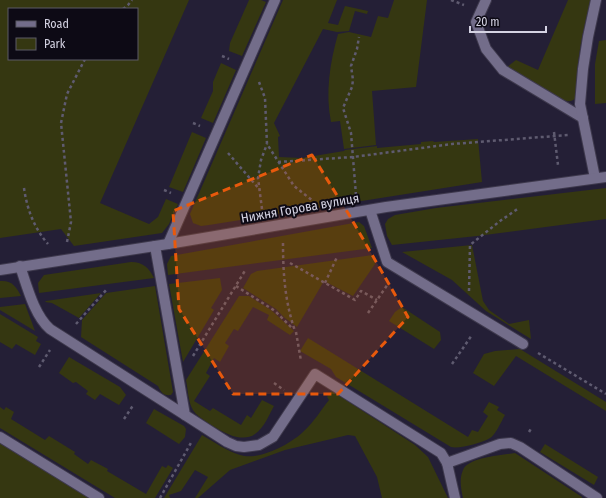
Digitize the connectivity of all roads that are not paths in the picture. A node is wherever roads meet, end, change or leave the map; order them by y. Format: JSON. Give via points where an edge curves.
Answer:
{"nodes":[{"id":1,"x":275,"y":0,"type":"edge"},
{"id":2,"x":486,"y":0,"type":"edge"},
{"id":3,"x":596,"y":0,"type":"edge"},
{"id":4,"x":583,"y":118,"type":"junction"},
{"id":5,"x":606,"y":177,"type":"edge"},
{"id":6,"x":595,"y":178,"type":"junction"},
{"id":7,"x":370,"y":210,"type":"junction"},
{"id":8,"x":168,"y":244,"type":"junction"},
{"id":9,"x":155,"y":246,"type":"junction"},
{"id":10,"x":20,"y":266,"type":"junction"},
{"id":11,"x":0,"y":270,"type":"edge"},
{"id":12,"x":523,"y":344,"type":"road end"},
{"id":13,"x":185,"y":415,"type":"junction"},
{"id":14,"x":0,"y":437,"type":"edge"},
{"id":15,"x":446,"y":463,"type":"junction"},
{"id":16,"x":99,"y":498,"type":"edge"},
{"id":17,"x":455,"y":498,"type":"edge"},
{"id":18,"x":597,"y":498,"type":"edge"}],
"edges":[{"from":1,"to":8,"type":"street"},
{"from":2,"to":4,"type":"street","via":[[476,22],[486,49],[503,70]]},
{"from":3,"to":4,"type":"street","via":[[583,69],[580,104]]},
{"from":4,"to":6,"type":"street"},
{"from":5,"to":6,"type":"street","name":"Нижня Горова вулиця"},
{"from":6,"to":7,"type":"street","name":"Нижня Горова вулиця"},
{"from":7,"to":8,"type":"street","name":"Нижня Горова вулиця"},
{"from":7,"to":12,"type":"street","via":[[387,262]]},
{"from":8,"to":9,"type":"street","name":"Нижня Горова вулиця"},
{"from":9,"to":10,"type":"street","name":"Нижня Горова вулиця"},
{"from":9,"to":13,"type":"street"},
{"from":10,"to":11,"type":"street","name":"Нижня Горова вулиця"},
{"from":10,"to":13,"type":"street","via":[[44,324]]},
{"from":13,"to":15,"type":"street","via":[[236,446],[259,445],[273,437],[315,374],[434,448],[441,453]]},
{"from":14,"to":16,"type":"street"},
{"from":15,"to":17,"type":"street"},
{"from":15,"to":18,"type":"street","via":[[500,444],[511,443]]}]}
